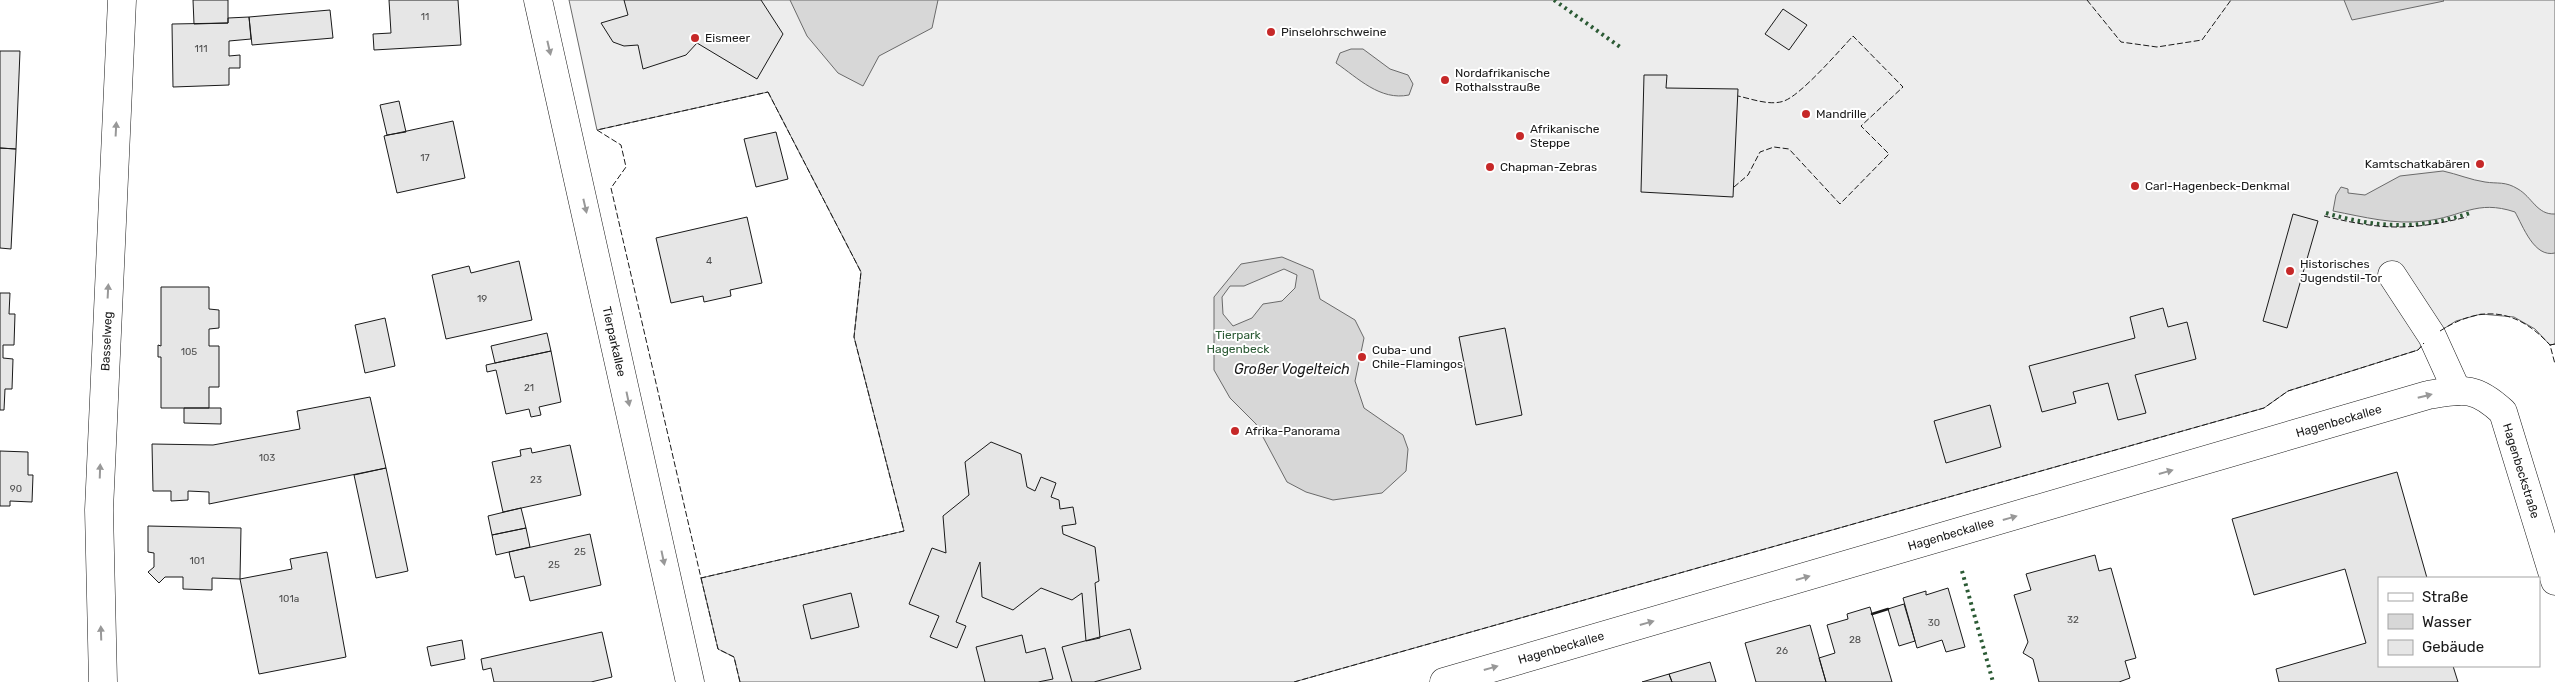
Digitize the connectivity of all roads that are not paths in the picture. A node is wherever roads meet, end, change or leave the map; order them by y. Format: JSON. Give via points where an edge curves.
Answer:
{"nodes":[{"id":1,"x":122,"y":0,"type":"edge"},
{"id":2,"x":538,"y":0,"type":"edge"},
{"id":3,"x":2392,"y":275,"type":"dead end"},
{"id":4,"x":2457,"y":391,"type":"junction"},
{"id":5,"x":2555,"y":581,"type":"edge"},
{"id":6,"x":102,"y":682,"type":"edge"},
{"id":7,"x":690,"y":682,"type":"edge"},
{"id":8,"x":1444,"y":682,"type":"edge"}],
"edges":[{"from":6,"to":1,"type":"street","name":"Basselweg","one_way":true,"via":[[99,500]]},
{"from":2,"to":7,"type":"street","name":"Tierparkallee","one_way":true},
{"from":3,"to":4,"type":"street","via":[[2432,336]]},
{"from":4,"to":5,"type":"street","name":"Hagenbeckstraße","via":[[2487,397],[2503,412]]},
{"from":8,"to":4,"type":"street","name":"Hagenbeckallee","one_way":true,"via":[[2428,395]]}]}
